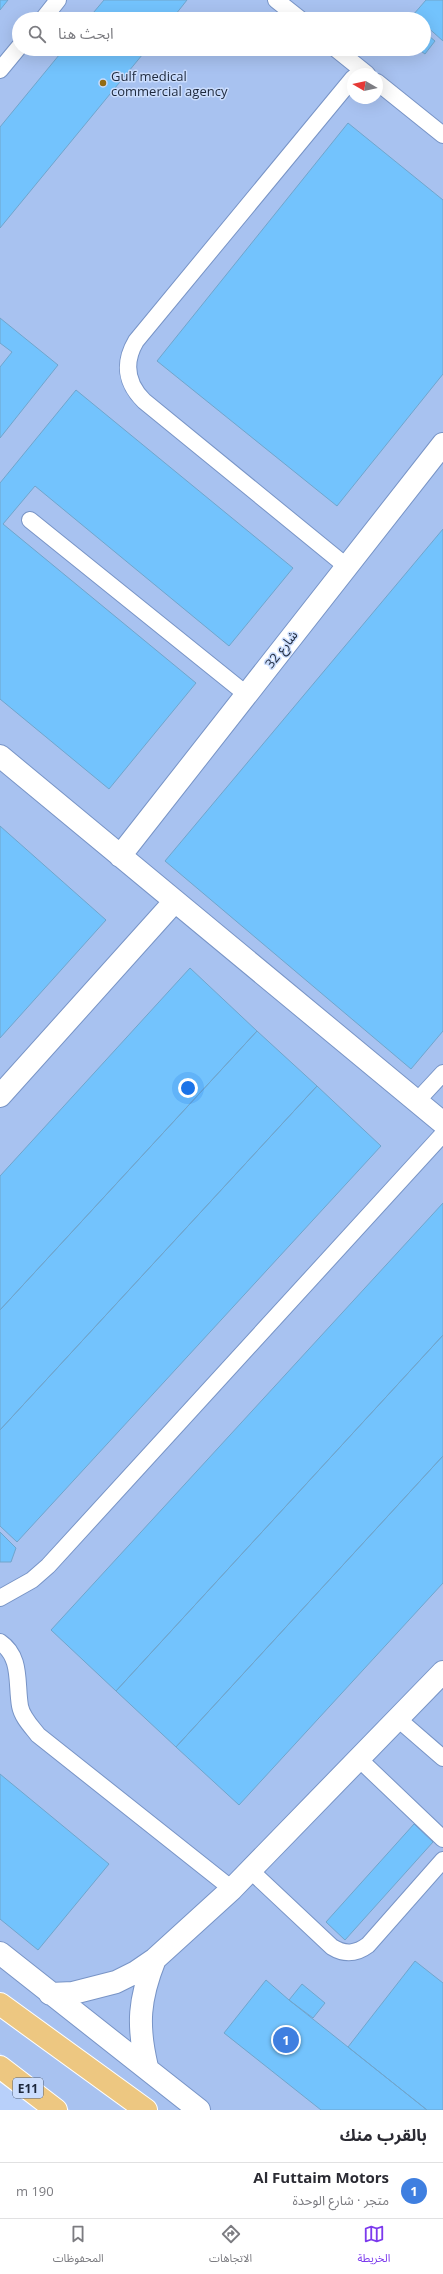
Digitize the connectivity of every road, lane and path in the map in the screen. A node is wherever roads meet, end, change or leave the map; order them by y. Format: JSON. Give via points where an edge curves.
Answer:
{"nodes":[{"id":1,"x":58,"y":0,"type":"edge"},
{"id":2,"x":276,"y":0,"type":"edge"},
{"id":3,"x":48,"y":12,"type":"edge"},
{"id":4,"x":291,"y":12,"type":"edge"},
{"id":5,"x":12,"y":55,"type":"edge"},
{"id":6,"x":342,"y":56,"type":"edge"},
{"id":7,"x":353,"y":68,"type":"edge"},
{"id":8,"x":0,"y":70,"type":"edge"},
{"id":9,"x":383,"y":87,"type":"edge"},
{"id":10,"x":347,"y":88,"type":"edge"},
{"id":11,"x":443,"y":135,"type":"edge"},
{"id":12,"x":443,"y":444,"type":"edge"},
{"id":13,"x":30,"y":520,"type":"dead end"},
{"id":14,"x":346,"y":566,"type":"junction"},
{"id":15,"x":246,"y":694,"type":"junction"},
{"id":16,"x":0,"y":756,"type":"edge"},
{"id":17,"x":120,"y":856,"type":"junction"},
{"id":18,"x":175,"y":901,"type":"junction"},
{"id":19,"x":443,"y":1073,"type":"edge"},
{"id":20,"x":0,"y":1096,"type":"edge"},
{"id":21,"x":416,"y":1101,"type":"junction"},
{"id":22,"x":443,"y":1123,"type":"edge"},
{"id":23,"x":443,"y":1134,"type":"edge"},
{"id":24,"x":0,"y":1598,"type":"edge"},
{"id":25,"x":0,"y":1642,"type":"edge"},
{"id":26,"x":443,"y":1672,"type":"edge"},
{"id":27,"x":398,"y":1719,"type":"junction"},
{"id":28,"x":443,"y":1758,"type":"edge"},
{"id":29,"x":359,"y":1759,"type":"junction"},
{"id":30,"x":443,"y":1839,"type":"edge"},
{"id":31,"x":443,"y":1860,"type":"edge"},
{"id":32,"x":250,"y":1870,"type":"junction"},
{"id":33,"x":232,"y":1889,"type":"junction"},
{"id":34,"x":0,"y":1953,"type":"edge"},
{"id":35,"x":155,"y":1959,"type":"junction"},
{"id":36,"x":50,"y":1994,"type":"junction"},
{"id":37,"x":0,"y":2004,"type":"edge"},
{"id":38,"x":0,"y":2067,"type":"edge"},
{"id":39,"x":147,"y":2067,"type":"junction"},
{"id":40,"x":56,"y":2110,"type":"edge"},
{"id":41,"x":146,"y":2110,"type":"edge"},
{"id":42,"x":200,"y":2110,"type":"edge"}],
"edges":[{"from":1,"to":3,"type":"lane"},
{"from":2,"to":4,"type":"lane"},
{"from":5,"to":8,"type":"lane"},
{"from":6,"to":7,"type":"lane"},
{"from":9,"to":11,"type":"lane"},
{"from":10,"to":14,"type":"lane","via":[[136,341],[129,353],[127,366],[134,391],[144,401]]},
{"from":12,"to":14,"type":"street","name":"شارع 32"},
{"from":13,"to":15,"type":"lane"},
{"from":14,"to":15,"type":"street","name":"شارع 32"},
{"from":15,"to":17,"type":"street","name":"شارع 32"},
{"from":16,"to":17,"type":"street"},
{"from":17,"to":18,"type":"street"},
{"from":18,"to":20,"type":"street"},
{"from":18,"to":21,"type":"street"},
{"from":19,"to":21,"type":"lane"},
{"from":21,"to":22,"type":"street"},
{"from":23,"to":24,"type":"lane","via":[[48,1566],[32,1580]]},
{"from":25,"to":33,"type":"lane","via":[[13,1658],[18,1673],[20,1707],[27,1722],[38,1735]]},
{"from":26,"to":27,"type":"street"},
{"from":27,"to":28,"type":"lane"},
{"from":27,"to":29,"type":"street"},
{"from":29,"to":30,"type":"lane"},
{"from":29,"to":32,"type":"street"},
{"from":31,"to":32,"type":"lane","via":[[368,1945],[360,1951],[350,1953],[340,1952],[332,1947]]},
{"from":32,"to":33,"type":"street"},
{"from":33,"to":35,"type":"street"},
{"from":34,"to":36,"type":"street"},
{"from":35,"to":36,"type":"street","via":[[116,1982],[80,1992]]},
{"from":35,"to":39,"type":"street","via":[[141,2001],[139,2024]]},
{"from":36,"to":39,"type":"street"},
{"from":37,"to":41,"type":"highway"},
{"from":38,"to":40,"type":"highway","number":"E11"},
{"from":39,"to":42,"type":"street"}]}
